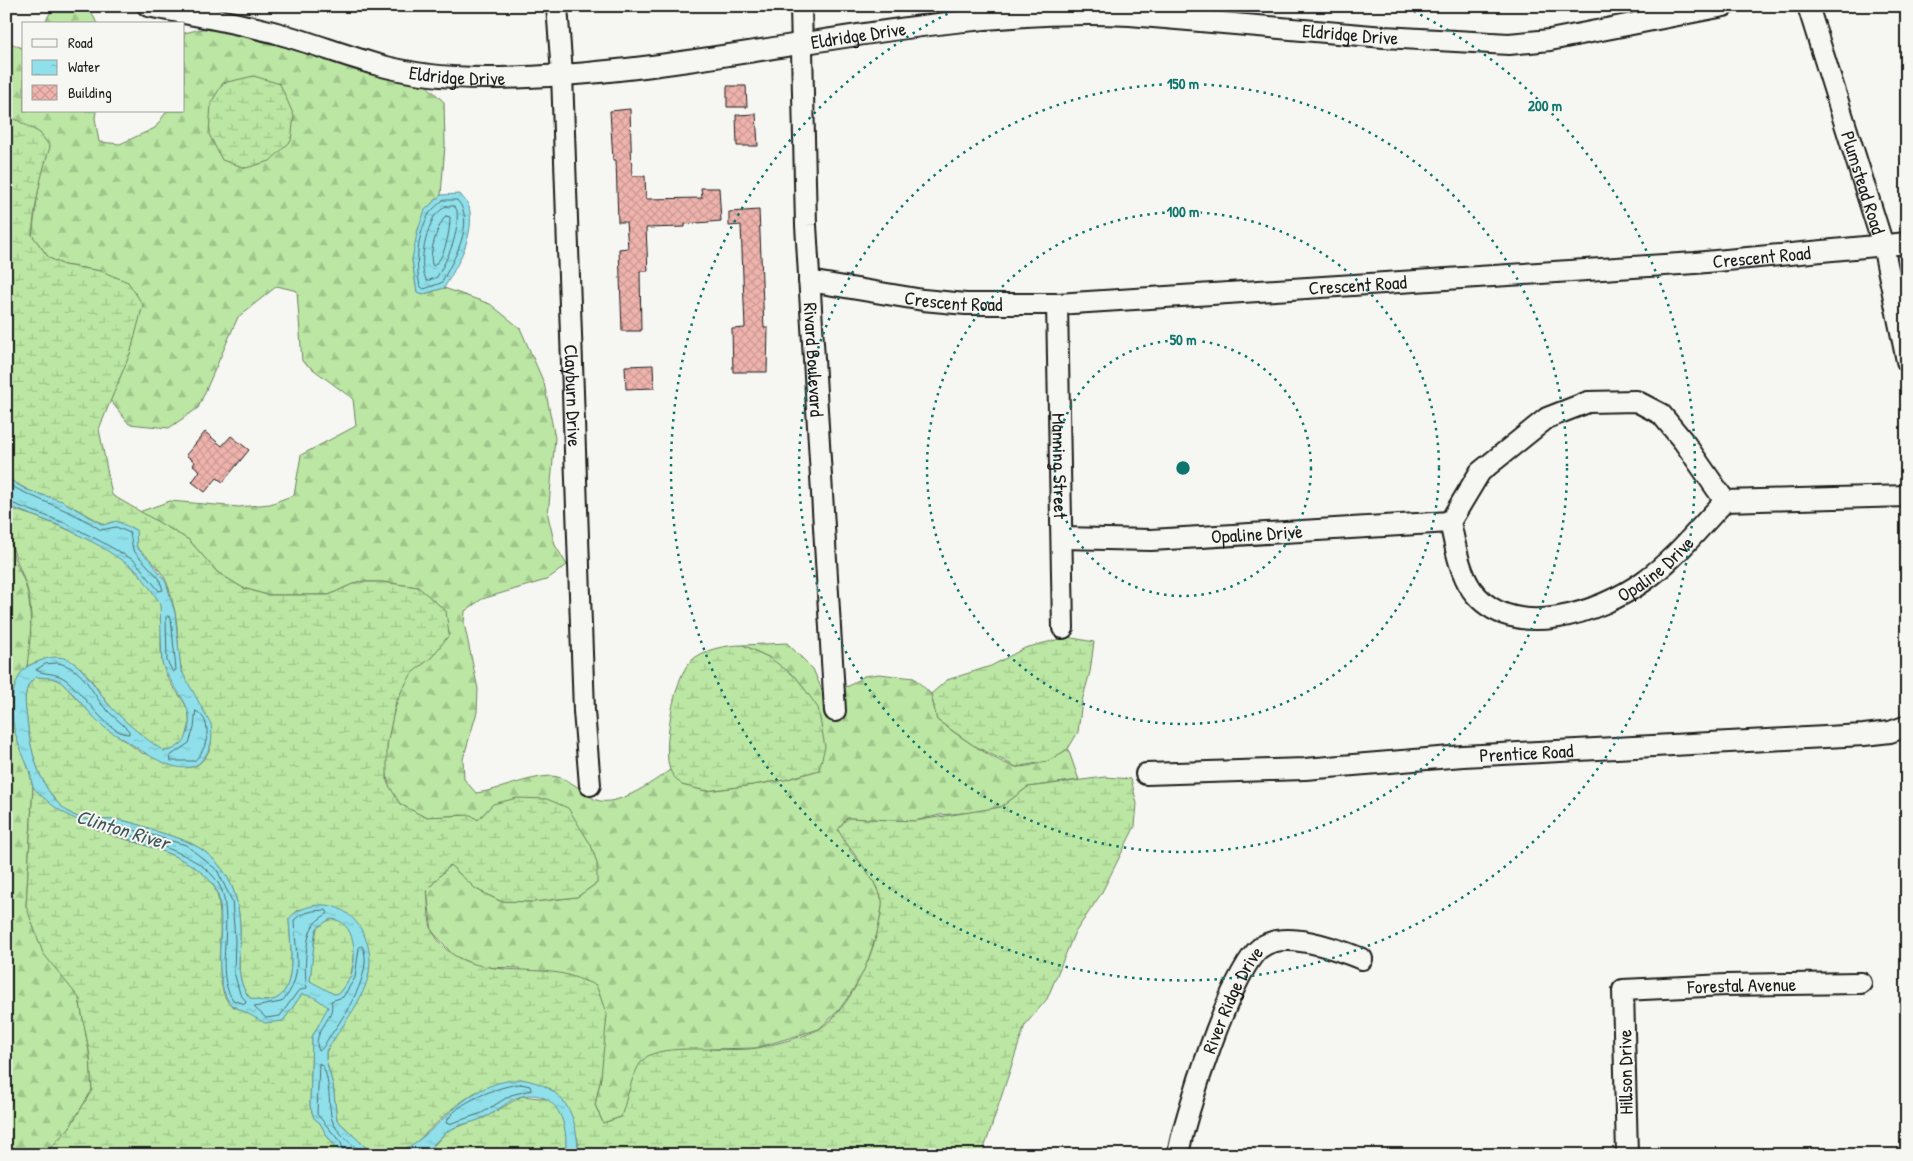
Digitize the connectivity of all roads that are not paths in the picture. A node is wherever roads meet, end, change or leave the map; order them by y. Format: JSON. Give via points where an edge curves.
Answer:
{"nodes":[{"id":1,"x":148,"y":6,"type":"edge"},
{"id":2,"x":557,"y":6,"type":"edge"},
{"id":3,"x":801,"y":6,"type":"edge"},
{"id":4,"x":1724,"y":6,"type":"edge"},
{"id":5,"x":1808,"y":6,"type":"edge"},
{"id":6,"x":802,"y":42,"type":"junction"},
{"id":7,"x":562,"y":74,"type":"junction"},
{"id":8,"x":1907,"y":243,"type":"edge"},
{"id":9,"x":1883,"y":245,"type":"junction"},
{"id":10,"x":809,"y":281,"type":"junction"},
{"id":11,"x":1057,"y":304,"type":"junction"},
{"id":12,"x":1907,"y":362,"type":"edge"},
{"id":13,"x":1907,"y":496,"type":"edge"},
{"id":14,"x":1725,"y":501,"type":"junction"},
{"id":15,"x":1450,"y":522,"type":"junction"},
{"id":16,"x":1062,"y":538,"type":"junction"},
{"id":17,"x":1063,"y":628,"type":"dead end"},
{"id":18,"x":835,"y":711,"type":"dead end"},
{"id":19,"x":1907,"y":726,"type":"edge"},
{"id":20,"x":1146,"y":774,"type":"dead end"},
{"id":21,"x":590,"y":785,"type":"dead end"},
{"id":22,"x":1362,"y":959,"type":"dead end"},
{"id":23,"x":1861,"y":983,"type":"dead end"},
{"id":24,"x":1623,"y":990,"type":"joint"},
{"id":25,"x":1178,"y":1155,"type":"edge"},
{"id":26,"x":1627,"y":1155,"type":"edge"}],
"edges":[{"from":1,"to":7,"type":"street","name":"Eldridge Drive","via":[[279,34],[378,65],[433,75],[484,78]]},
{"from":2,"to":7,"type":"street","name":"Clayburn Drive"},
{"from":3,"to":6,"type":"street","name":"Rivard Boulevard"},
{"from":4,"to":6,"type":"street","name":"Eldridge Drive","via":[[1550,40],[1509,44],[1090,13],[981,19]]},
{"from":5,"to":9,"type":"street","name":"Plumstead Road"},
{"from":6,"to":7,"type":"street","name":"Eldridge Drive","via":[[724,56]]},
{"from":6,"to":10,"type":"street","name":"Rivard Boulevard"},
{"from":7,"to":21,"type":"street","name":"Clayburn Drive","via":[[584,711]]},
{"from":8,"to":9,"type":"street","name":"Crescent Road"},
{"from":9,"to":11,"type":"street","name":"Crescent Road","via":[[1695,263]]},
{"from":9,"to":12,"type":"street","name":"Plumstead Road"},
{"from":10,"to":11,"type":"street","name":"Crescent Road","via":[[966,304]]},
{"from":10,"to":18,"type":"street","name":"Rivard Boulevard"},
{"from":11,"to":16,"type":"street","name":"Manning Street"},
{"from":13,"to":14,"type":"street"},
{"from":14,"to":15,"type":"street","via":[[1661,414],[1636,402],[1588,402],[1547,418],[1480,472]]},
{"from":14,"to":15,"type":"street","name":"Opaline Drive","via":[[1677,553],[1644,581],[1602,605],[1559,618],[1532,620],[1493,609],[1472,590],[1457,556]]},
{"from":15,"to":16,"type":"street","name":"Opaline Drive","via":[[1151,540]]},
{"from":16,"to":17,"type":"street","name":"Manning Street"},
{"from":19,"to":20,"type":"street","name":"Prentice Road","via":[[1864,735],[1463,756],[1305,769]]},
{"from":22,"to":25,"type":"street","name":"River Ridge Drive","via":[[1325,944],[1303,941],[1275,942],[1260,947],[1246,963],[1202,1069],[1180,1138]]},
{"from":23,"to":24,"type":"street","name":"Forestal Avenue"},
{"from":24,"to":26,"type":"street","name":"Hillson Drive"}]}
